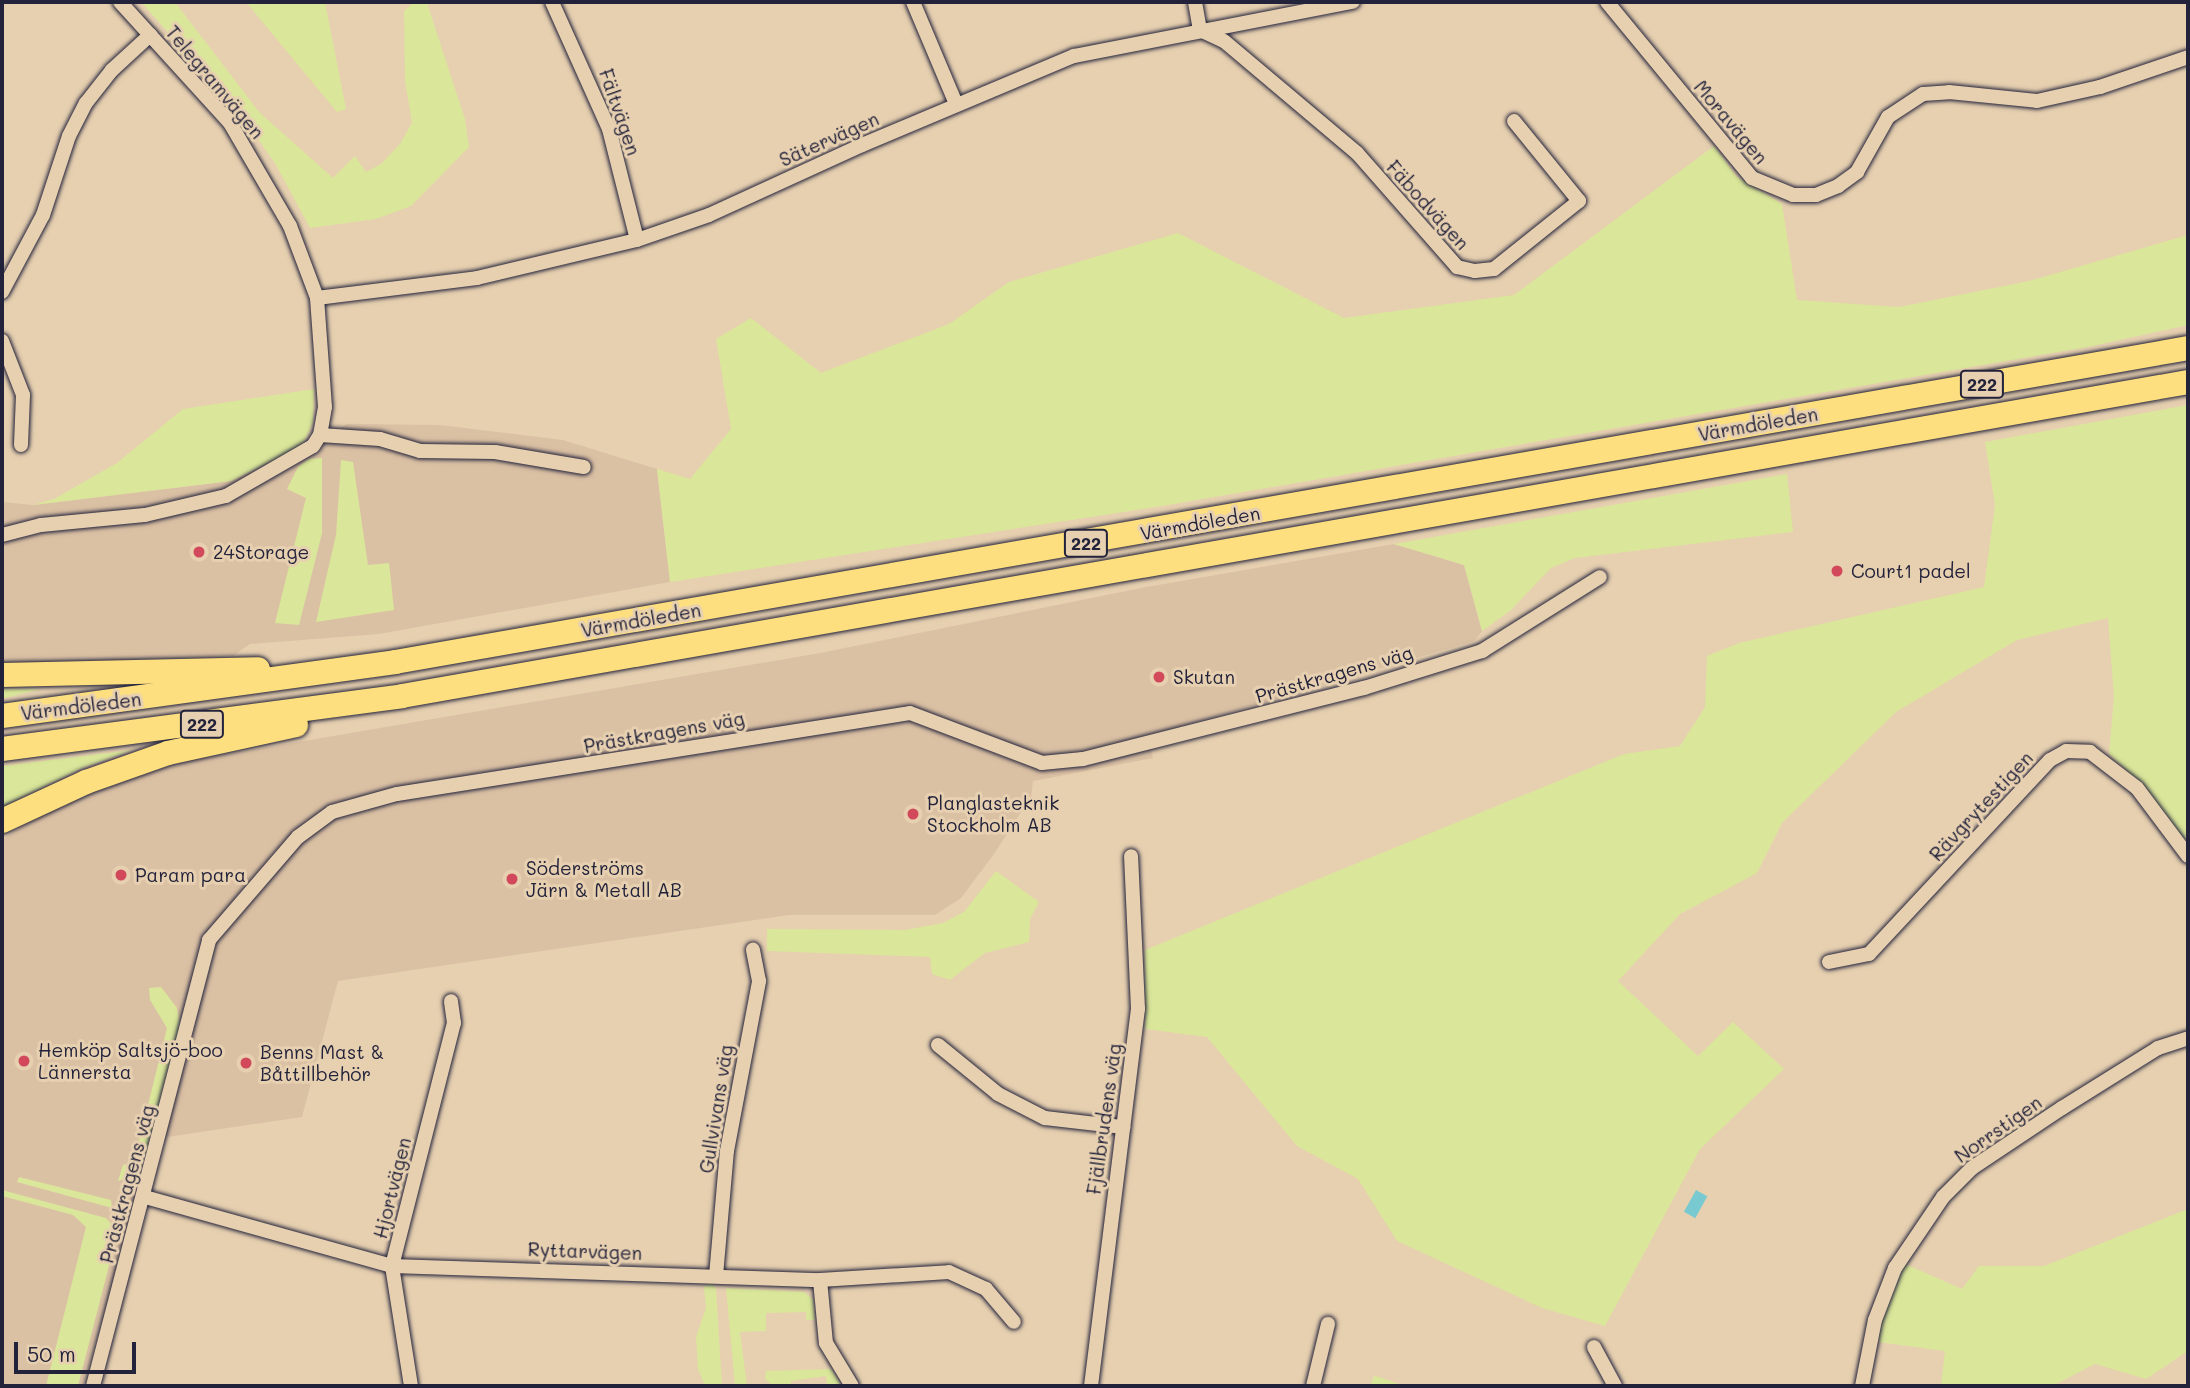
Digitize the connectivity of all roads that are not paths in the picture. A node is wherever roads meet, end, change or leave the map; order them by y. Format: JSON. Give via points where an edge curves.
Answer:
{"nodes":[{"id":1,"x":120,"y":2,"type":"edge"},
{"id":2,"x":552,"y":2,"type":"edge"},
{"id":3,"x":913,"y":2,"type":"edge"},
{"id":4,"x":1195,"y":2,"type":"edge"},
{"id":5,"x":1353,"y":2,"type":"edge"},
{"id":6,"x":1607,"y":2,"type":"edge"},
{"id":7,"x":1200,"y":30,"type":"junction"},
{"id":8,"x":150,"y":35,"type":"junction"},
{"id":9,"x":2188,"y":57,"type":"edge"},
{"id":10,"x":956,"y":104,"type":"junction"},
{"id":11,"x":1514,"y":121,"type":"dead end"},
{"id":12,"x":637,"y":240,"type":"junction"},
{"id":13,"x":2,"y":292,"type":"edge"},
{"id":14,"x":317,"y":298,"type":"junction"},
{"id":15,"x":2,"y":341,"type":"edge"},
{"id":16,"x":2188,"y":348,"type":"edge"},
{"id":17,"x":2188,"y":382,"type":"edge"},
{"id":18,"x":320,"y":435,"type":"junction"},
{"id":19,"x":21,"y":445,"type":"dead end"},
{"id":20,"x":584,"y":467,"type":"dead end"},
{"id":21,"x":2,"y":535,"type":"edge"},
{"id":22,"x":1600,"y":577,"type":"dead end"},
{"id":23,"x":395,"y":662,"type":"junction"},
{"id":24,"x":2,"y":675,"type":"edge"},
{"id":25,"x":402,"y":696,"type":"junction"},
{"id":26,"x":2,"y":716,"type":"edge"},
{"id":27,"x":2,"y":749,"type":"edge"},
{"id":28,"x":2,"y":821,"type":"edge"},
{"id":29,"x":1130,"y":856,"type":"dead end"},
{"id":30,"x":2188,"y":856,"type":"edge"},
{"id":31,"x":753,"y":950,"type":"dead end"},
{"id":32,"x":1829,"y":962,"type":"dead end"},
{"id":33,"x":451,"y":1001,"type":"dead end"},
{"id":34,"x":2188,"y":1038,"type":"edge"},
{"id":35,"x":938,"y":1045,"type":"dead end"},
{"id":36,"x":1123,"y":1127,"type":"junction"},
{"id":37,"x":145,"y":1197,"type":"junction"},
{"id":38,"x":392,"y":1266,"type":"junction"},
{"id":39,"x":716,"y":1276,"type":"junction"},
{"id":40,"x":821,"y":1280,"type":"junction"},
{"id":41,"x":1014,"y":1322,"type":"dead end"},
{"id":42,"x":1328,"y":1324,"type":"dead end"},
{"id":43,"x":1594,"y":1347,"type":"dead end"},
{"id":44,"x":93,"y":1386,"type":"edge"},
{"id":45,"x":411,"y":1386,"type":"edge"},
{"id":46,"x":852,"y":1386,"type":"edge"},
{"id":47,"x":1091,"y":1386,"type":"edge"},
{"id":48,"x":1313,"y":1386,"type":"edge"},
{"id":49,"x":1615,"y":1386,"type":"edge"},
{"id":50,"x":1862,"y":1386,"type":"edge"}],
"edges":[{"from":1,"to":8,"type":"street","name":"Telegramvägen"},
{"from":2,"to":12,"type":"street","name":"Fältvägen","via":[[609,129]]},
{"from":3,"to":10,"type":"street"},
{"from":4,"to":7,"type":"street"},
{"from":5,"to":7,"type":"street","name":"Sätervägen","via":[[1254,24]]},
{"from":6,"to":9,"type":"street","name":"Moravägen","via":[[1752,178],[1793,195],[1816,195],[1857,172],[1888,117],[1923,94],[1949,92],[2037,101],[2099,87]]},
{"from":7,"to":10,"type":"street","name":"Sätervägen","via":[[1074,56]]},
{"from":7,"to":11,"type":"street","name":"Fäbodvägen","via":[[1224,41],[1357,153],[1457,267],[1494,269],[1579,201]]},
{"from":8,"to":13,"type":"street","via":[[112,70],[86,103],[69,136],[43,215]]},
{"from":8,"to":14,"type":"street","name":"Telegramvägen","via":[[230,123],[253,159],[290,226]]},
{"from":10,"to":12,"type":"street","name":"Sätervägen","via":[[709,215]]},
{"from":12,"to":14,"type":"street","name":"Sätervägen","via":[[477,278]]},
{"from":14,"to":18,"type":"street","name":"Telegramvägen","via":[[325,398]]},
{"from":15,"to":19,"type":"street","via":[[23,395]]},
{"from":16,"to":23,"type":"highway","name":"Värmdöleden","number":"222"},
{"from":17,"to":25,"type":"highway","name":"Värmdöleden","number":"222"},
{"from":18,"to":20,"type":"street","via":[[380,439],[420,451],[495,452]]},
{"from":18,"to":21,"type":"street","via":[[313,446],[226,496],[145,515],[41,525]]},
{"from":22,"to":37,"type":"street","name":"Prästkragens väg","via":[[1482,651],[1364,688],[1083,759],[1042,763],[910,713],[397,794],[332,812],[298,837],[209,940]]},
{"from":23,"to":24,"type":"highway","via":[[123,675]]},
{"from":23,"to":26,"type":"highway","name":"Värmdöleden","number":"222"},
{"from":25,"to":27,"type":"highway","name":"Värmdöleden","number":"222"},
{"from":25,"to":28,"type":"highway","via":[[168,753],[86,782]]},
{"from":29,"to":36,"type":"street","name":"Fjällbrudens väg","via":[[1138,1009]]},
{"from":30,"to":32,"type":"street","name":"Rävgrytestigen","via":[[2137,788],[2090,752],[2066,751],[2050,760],[1870,954]]},
{"from":31,"to":39,"type":"street","name":"Gullvivans väg","via":[[759,981],[727,1151]]},
{"from":33,"to":38,"type":"street","name":"Hjortvägen","via":[[454,1023]]},
{"from":34,"to":50,"type":"street","name":"Norrstigen","via":[[2158,1048],[2062,1108],[1972,1168],[1943,1197],[1896,1264],[1875,1320]]},
{"from":35,"to":36,"type":"street","via":[[998,1094],[1045,1118]]},
{"from":36,"to":47,"type":"street","name":"Fjällbrudens väg"},
{"from":37,"to":38,"type":"street","name":"Ryttarvägen"},
{"from":37,"to":44,"type":"street","name":"Prästkragens väg"},
{"from":38,"to":39,"type":"street","name":"Ryttarvägen"},
{"from":38,"to":45,"type":"street","name":"Hjortvägen"},
{"from":39,"to":40,"type":"street","name":"Ryttarvägen"},
{"from":40,"to":41,"type":"street","name":"Ryttarvägen","via":[[949,1272],[986,1289]]},
{"from":40,"to":46,"type":"street","via":[[826,1343]]},
{"from":42,"to":48,"type":"street"},
{"from":43,"to":49,"type":"street"}]}
